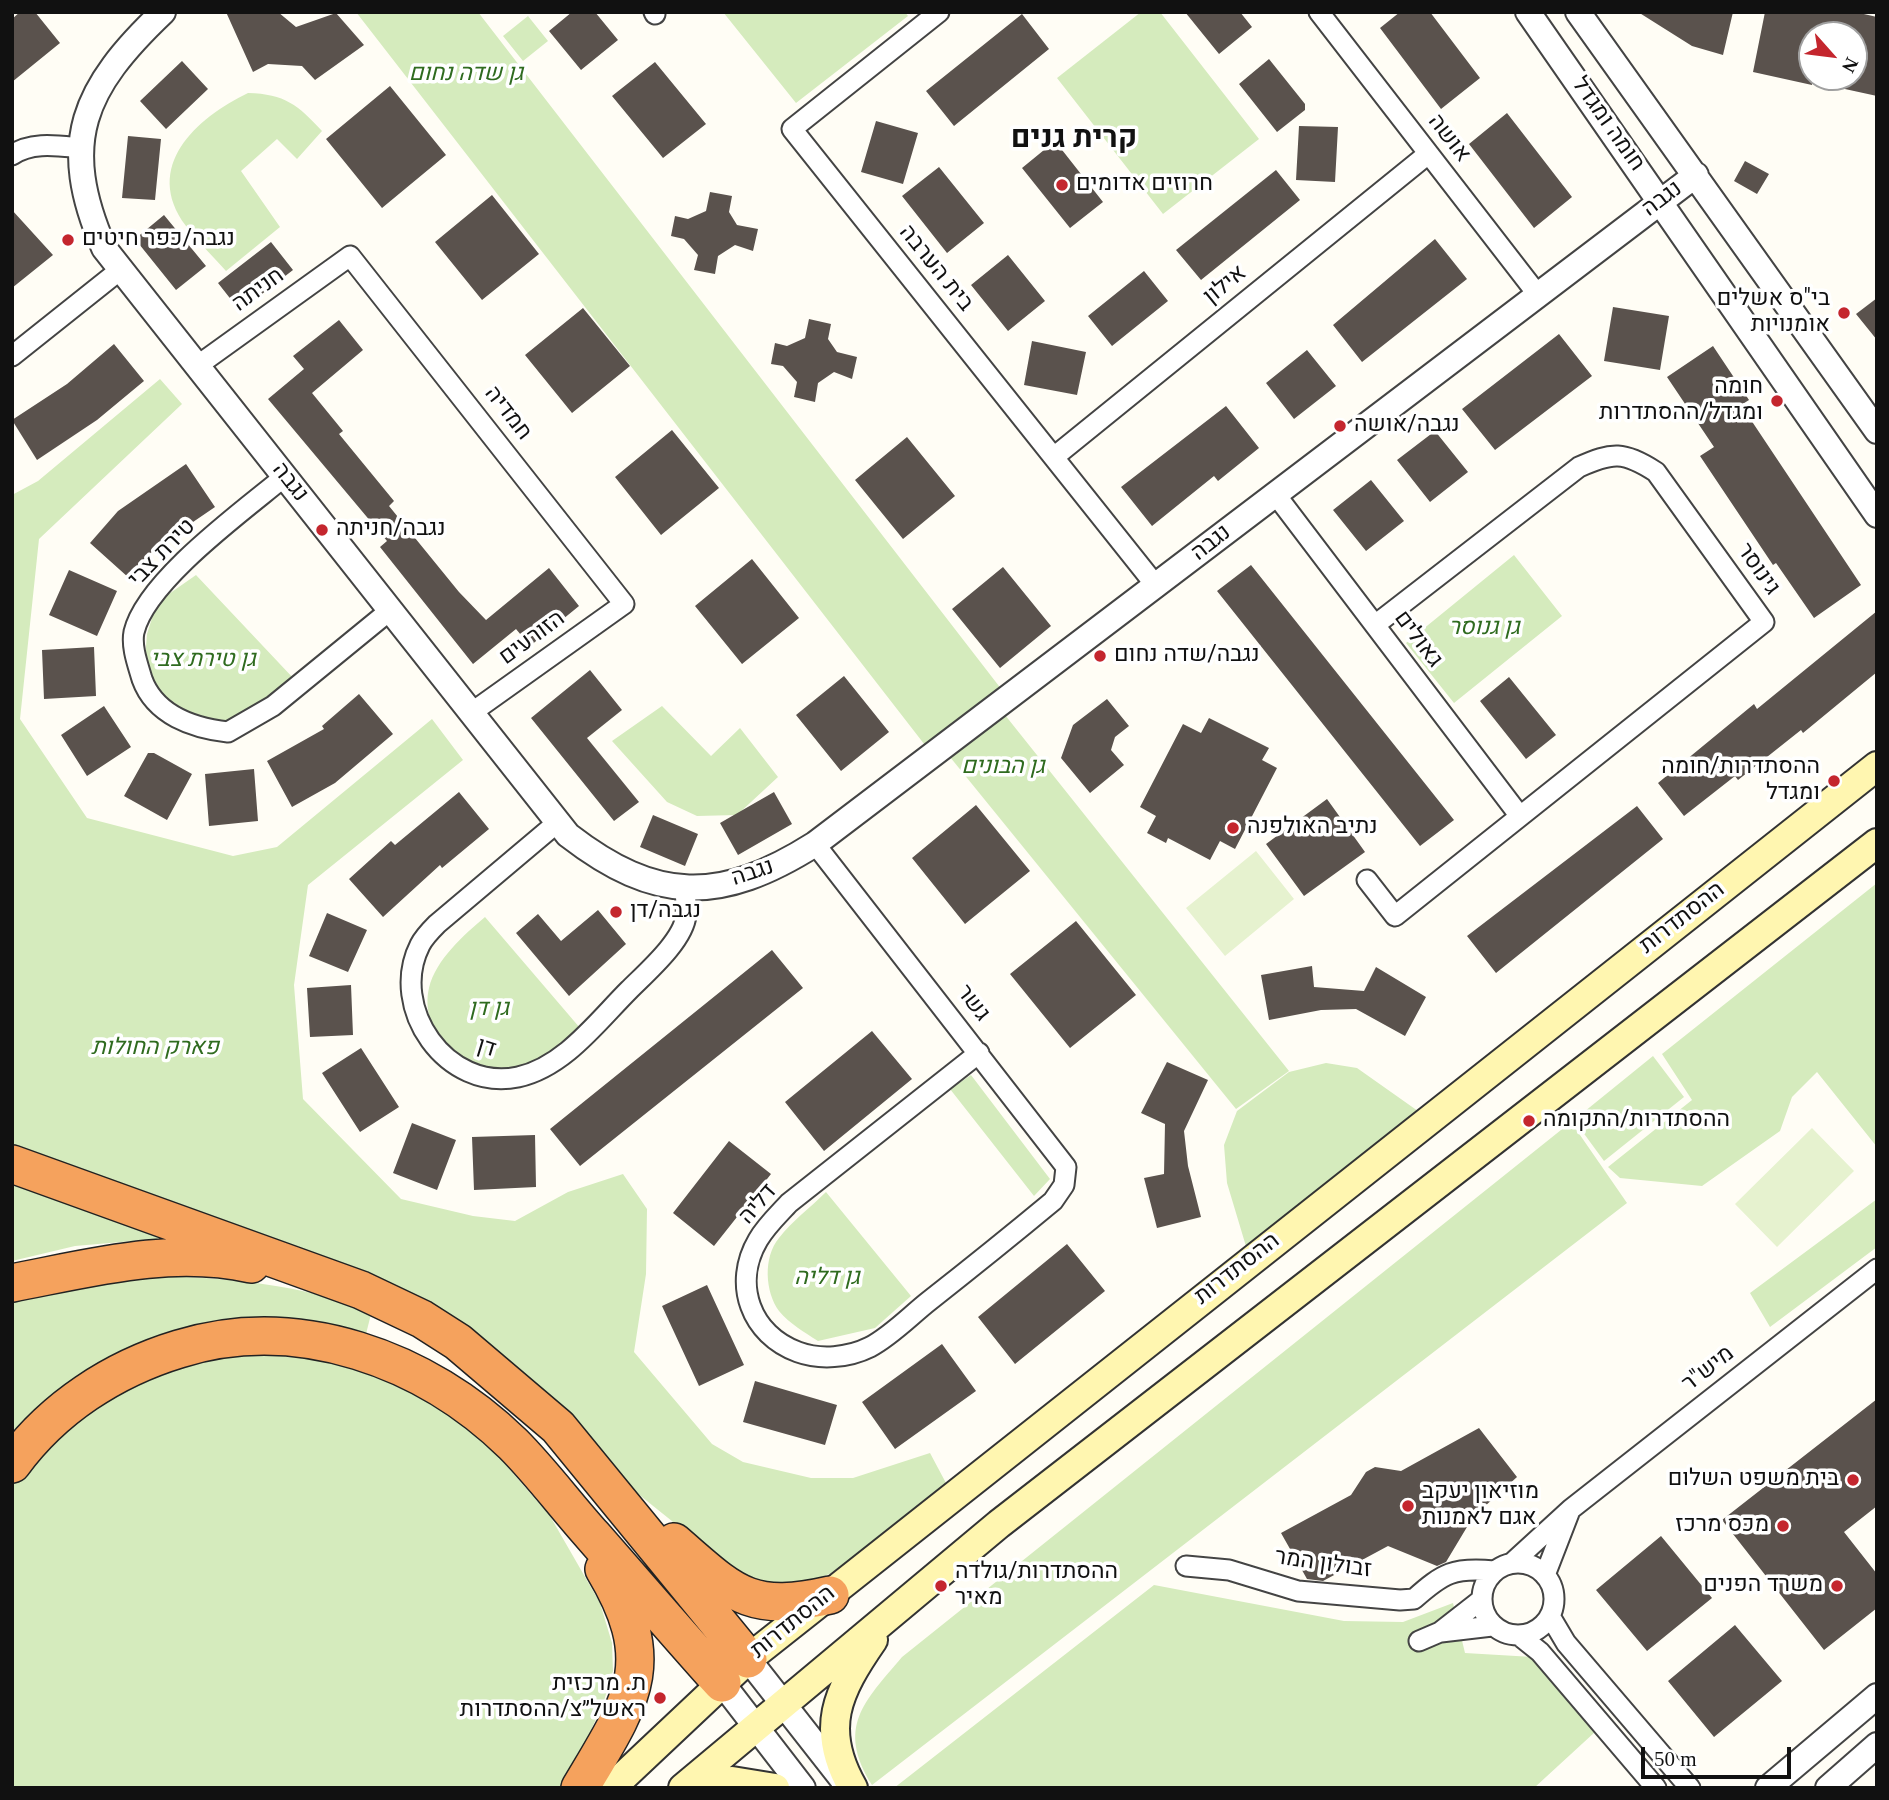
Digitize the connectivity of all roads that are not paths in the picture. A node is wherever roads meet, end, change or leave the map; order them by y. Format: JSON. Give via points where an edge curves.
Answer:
{"nodes":[{"id":1,"x":163,"y":12,"type":"edge"},
{"id":2,"x":939,"y":12,"type":"edge"},
{"id":3,"x":1319,"y":12,"type":"edge"},
{"id":4,"x":1528,"y":12,"type":"edge"},
{"id":5,"x":1578,"y":12,"type":"edge"},
{"id":6,"x":82,"y":148,"type":"junction"},
{"id":7,"x":1428,"y":153,"type":"junction"},
{"id":8,"x":12,"y":155,"type":"edge"},
{"id":9,"x":1696,"y":175,"type":"junction"},
{"id":10,"x":1661,"y":202,"type":"junction"},
{"id":11,"x":350,"y":256,"type":"joint"},
{"id":12,"x":120,"y":270,"type":"junction"},
{"id":13,"x":1538,"y":295,"type":"junction"},
{"id":14,"x":12,"y":356,"type":"edge"},
{"id":15,"x":197,"y":366,"type":"junction"},
{"id":16,"x":1877,"y":431,"type":"edge"},
{"id":17,"x":1054,"y":457,"type":"junction"},
{"id":18,"x":284,"y":477,"type":"junction"},
{"id":19,"x":1276,"y":495,"type":"junction"},
{"id":20,"x":1877,"y":515,"type":"edge"},
{"id":21,"x":1157,"y":587,"type":"junction"},
{"id":22,"x":624,"y":604,"type":"joint"},
{"id":23,"x":388,"y":612,"type":"junction"},
{"id":24,"x":1375,"y":625,"type":"junction"},
{"id":25,"x":471,"y":713,"type":"junction"},
{"id":26,"x":1877,"y":766,"type":"edge"},
{"id":27,"x":1519,"y":815,"type":"junction"},
{"id":28,"x":558,"y":822,"type":"junction"},
{"id":29,"x":1877,"y":843,"type":"edge"},
{"id":30,"x":815,"y":844,"type":"junction"},
{"id":31,"x":1367,"y":880,"type":"dead end"},
{"id":32,"x":685,"y":888,"type":"junction"},
{"id":33,"x":979,"y":1053,"type":"junction"},
{"id":34,"x":12,"y":1164,"type":"edge"},
{"id":35,"x":1053,"y":1201,"type":"joint"},
{"id":36,"x":1877,"y":1269,"type":"edge"},
{"id":37,"x":12,"y":1283,"type":"edge"},
{"id":38,"x":341,"y":1283,"type":"junction"},
{"id":39,"x":12,"y":1464,"type":"edge"},
{"id":40,"x":604,"y":1482,"type":"junction"},
{"id":41,"x":568,"y":1508,"type":"junction"},
{"id":42,"x":1571,"y":1509,"type":"junction"},
{"id":43,"x":1512,"y":1563,"type":"junction"},
{"id":44,"x":1186,"y":1566,"type":"dead end"},
{"id":45,"x":1494,"y":1572,"type":"junction"},
{"id":46,"x":1445,"y":1573,"type":"junction"},
{"id":47,"x":1545,"y":1575,"type":"junction"},
{"id":48,"x":830,"y":1595,"type":"junction"},
{"id":49,"x":1481,"y":1597,"type":"junction"},
{"id":50,"x":890,"y":1616,"type":"junction"},
{"id":51,"x":1550,"y":1616,"type":"junction"},
{"id":52,"x":1492,"y":1626,"type":"junction"},
{"id":53,"x":1440,"y":1632,"type":"junction"},
{"id":54,"x":1520,"y":1636,"type":"junction"},
{"id":55,"x":1419,"y":1641,"type":"dead end"},
{"id":56,"x":748,"y":1659,"type":"junction"},
{"id":57,"x":722,"y":1683,"type":"junction"},
{"id":58,"x":1877,"y":1696,"type":"edge"},
{"id":59,"x":783,"y":1704,"type":"junction"},
{"id":60,"x":755,"y":1726,"type":"junction"},
{"id":61,"x":1877,"y":1745,"type":"edge"},
{"id":62,"x":580,"y":1788,"type":"edge"},
{"id":63,"x":611,"y":1788,"type":"edge"},
{"id":64,"x":683,"y":1788,"type":"edge"},
{"id":65,"x":699,"y":1788,"type":"edge"},
{"id":66,"x":775,"y":1788,"type":"edge"},
{"id":67,"x":803,"y":1788,"type":"edge"},
{"id":68,"x":851,"y":1788,"type":"edge"},
{"id":69,"x":1656,"y":1788,"type":"edge"},
{"id":70,"x":1689,"y":1788,"type":"edge"},
{"id":71,"x":1768,"y":1788,"type":"edge"},
{"id":72,"x":1828,"y":1788,"type":"edge"}],
"edges":[{"from":1,"to":6,"type":"street","name":"נגבה","via":[[108,71],[92,101]]},
{"from":2,"to":17,"type":"street","name":"בית הערבה","via":[[792,129]]},
{"from":3,"to":7,"type":"street","name":"אושה"},
{"from":4,"to":10,"type":"street","name":"חומה ומגדל"},
{"from":5,"to":9,"type":"street","name":"חומה ומגדל"},
{"from":6,"to":8,"type":"street","via":[[49,145]]},
{"from":6,"to":12,"type":"street","name":"נגבה","via":[[81,184],[89,214]]},
{"from":7,"to":13,"type":"street","name":"אושה"},
{"from":7,"to":17,"type":"street","name":"אילון"},
{"from":9,"to":10,"type":"street","name":"נגבה"},
{"from":9,"to":16,"type":"street","name":"חומה ומגדל"},
{"from":10,"to":13,"type":"street","name":"נגבה"},
{"from":10,"to":20,"type":"street","name":"חומה ומגדל"},
{"from":11,"to":15,"type":"street","name":"חניתה"},
{"from":11,"to":22,"type":"street","name":"חמדיה"},
{"from":12,"to":14,"type":"street"},
{"from":12,"to":15,"type":"street","name":"נגבה"},
{"from":13,"to":19,"type":"street","name":"נגבה"},
{"from":15,"to":18,"type":"street","name":"נגבה"},
{"from":17,"to":21,"type":"street","name":"בית הערבה"},
{"from":18,"to":23,"type":"street","name":"נגבה"},
{"from":18,"to":23,"type":"street","name":"טירת צבי","via":[[203,545],[145,607],[134,634],[136,661],[153,700],[190,725],[228,732],[273,706]]},
{"from":19,"to":21,"type":"street","name":"נגבה"},
{"from":19,"to":24,"type":"street","name":"גאולים"},
{"from":21,"to":30,"type":"street","name":"נגבה"},
{"from":22,"to":25,"type":"street","name":"הזורעים"},
{"from":23,"to":25,"type":"street","name":"נגבה"},
{"from":24,"to":27,"type":"street","name":"גאולים"},
{"from":24,"to":27,"type":"street","name":"גינוסר","via":[[1578,467],[1606,455],[1636,459],[1656,472],[1679,502],[1763,622]]},
{"from":25,"to":28,"type":"street","name":"נגבה"},
{"from":26,"to":48,"type":"main road","name":"ההסתדרות"},
{"from":27,"to":31,"type":"street","name":"גינוסר","via":[[1395,916]]},
{"from":28,"to":32,"type":"street","name":"נגבה","via":[[600,860],[628,876]]},
{"from":28,"to":32,"type":"street","name":"דן","via":[[420,943],[411,977],[413,1007],[429,1040],[466,1072],[485,1078],[519,1077],[565,1053],[673,944],[686,917]]},
{"from":29,"to":50,"type":"main road","via":[[1032,1498]]},
{"from":30,"to":32,"type":"street","name":"נגבה","via":[[770,869],[719,885]]},
{"from":30,"to":33,"type":"street","name":"גשר"},
{"from":33,"to":35,"type":"street","name":"גשר","via":[[1066,1167],[1065,1185]]},
{"from":33,"to":35,"type":"street","name":"דליה","via":[[789,1203],[770,1223],[757,1241],[746,1287],[749,1307],[771,1339],[808,1355],[831,1357],[869,1347]]},
{"from":34,"to":38,"type":"highway"},
{"from":36,"to":42,"type":"street","name":"מיש\"ר"},
{"from":37,"to":38,"type":"highway","via":[[124,1261],[171,1258],[246,1263]]},
{"from":38,"to":40,"type":"highway","via":[[393,1303],[478,1357],[558,1427]]},
{"from":39,"to":41,"type":"highway","via":[[58,1413],[134,1365],[223,1337],[284,1335],[350,1348],[446,1391],[513,1444]]},
{"from":40,"to":48,"type":"highway","via":[[724,1585],[753,1600]]},
{"from":40,"to":56,"type":"highway"},
{"from":41,"to":57,"type":"highway"},
{"from":41,"to":62,"type":"highway","via":[[610,1577],[637,1649],[621,1714]]},
{"from":42,"to":43,"type":"street","name":"מיש\"ר"},
{"from":42,"to":47,"type":"street"},
{"from":43,"to":45,"type":"street"},
{"from":43,"to":47,"type":"street","via":[[1524,1563]]},
{"from":44,"to":46,"type":"street","name":"זבולון המר","via":[[1228,1570],[1298,1591],[1400,1600],[1414,1599]]},
{"from":45,"to":46,"type":"street"},
{"from":45,"to":49,"type":"street"},
{"from":46,"to":49,"type":"street","via":[[1471,1584]]},
{"from":47,"to":51,"type":"street","via":[[1554,1595]]},
{"from":48,"to":56,"type":"main road","name":"ההסתדרות"},
{"from":49,"to":52,"type":"street"},
{"from":49,"to":53,"type":"street"},
{"from":50,"to":59,"type":"main road"},
{"from":50,"to":68,"type":"main road","via":[[855,1667],[835,1708],[839,1764]]},
{"from":51,"to":54,"type":"street","via":[[1543,1626]]},
{"from":51,"to":70,"type":"street","via":[[1566,1643]]},
{"from":52,"to":53,"type":"street"},
{"from":52,"to":54,"type":"street"},
{"from":53,"to":55,"type":"street"},
{"from":54,"to":69,"type":"street","via":[[1540,1652]]},
{"from":56,"to":57,"type":"main road","name":"ההסתדרות"},
{"from":56,"to":59,"type":"street"},
{"from":57,"to":60,"type":"street"},
{"from":57,"to":63,"type":"main road","name":"ההסתדרות"},
{"from":58,"to":71,"type":"street"},
{"from":59,"to":60,"type":"main road"},
{"from":59,"to":68,"type":"street"},
{"from":60,"to":64,"type":"main road"},
{"from":60,"to":67,"type":"street"},
{"from":61,"to":72,"type":"street"},
{"from":65,"to":66,"type":"main road","via":[[732,1781]]}]}
